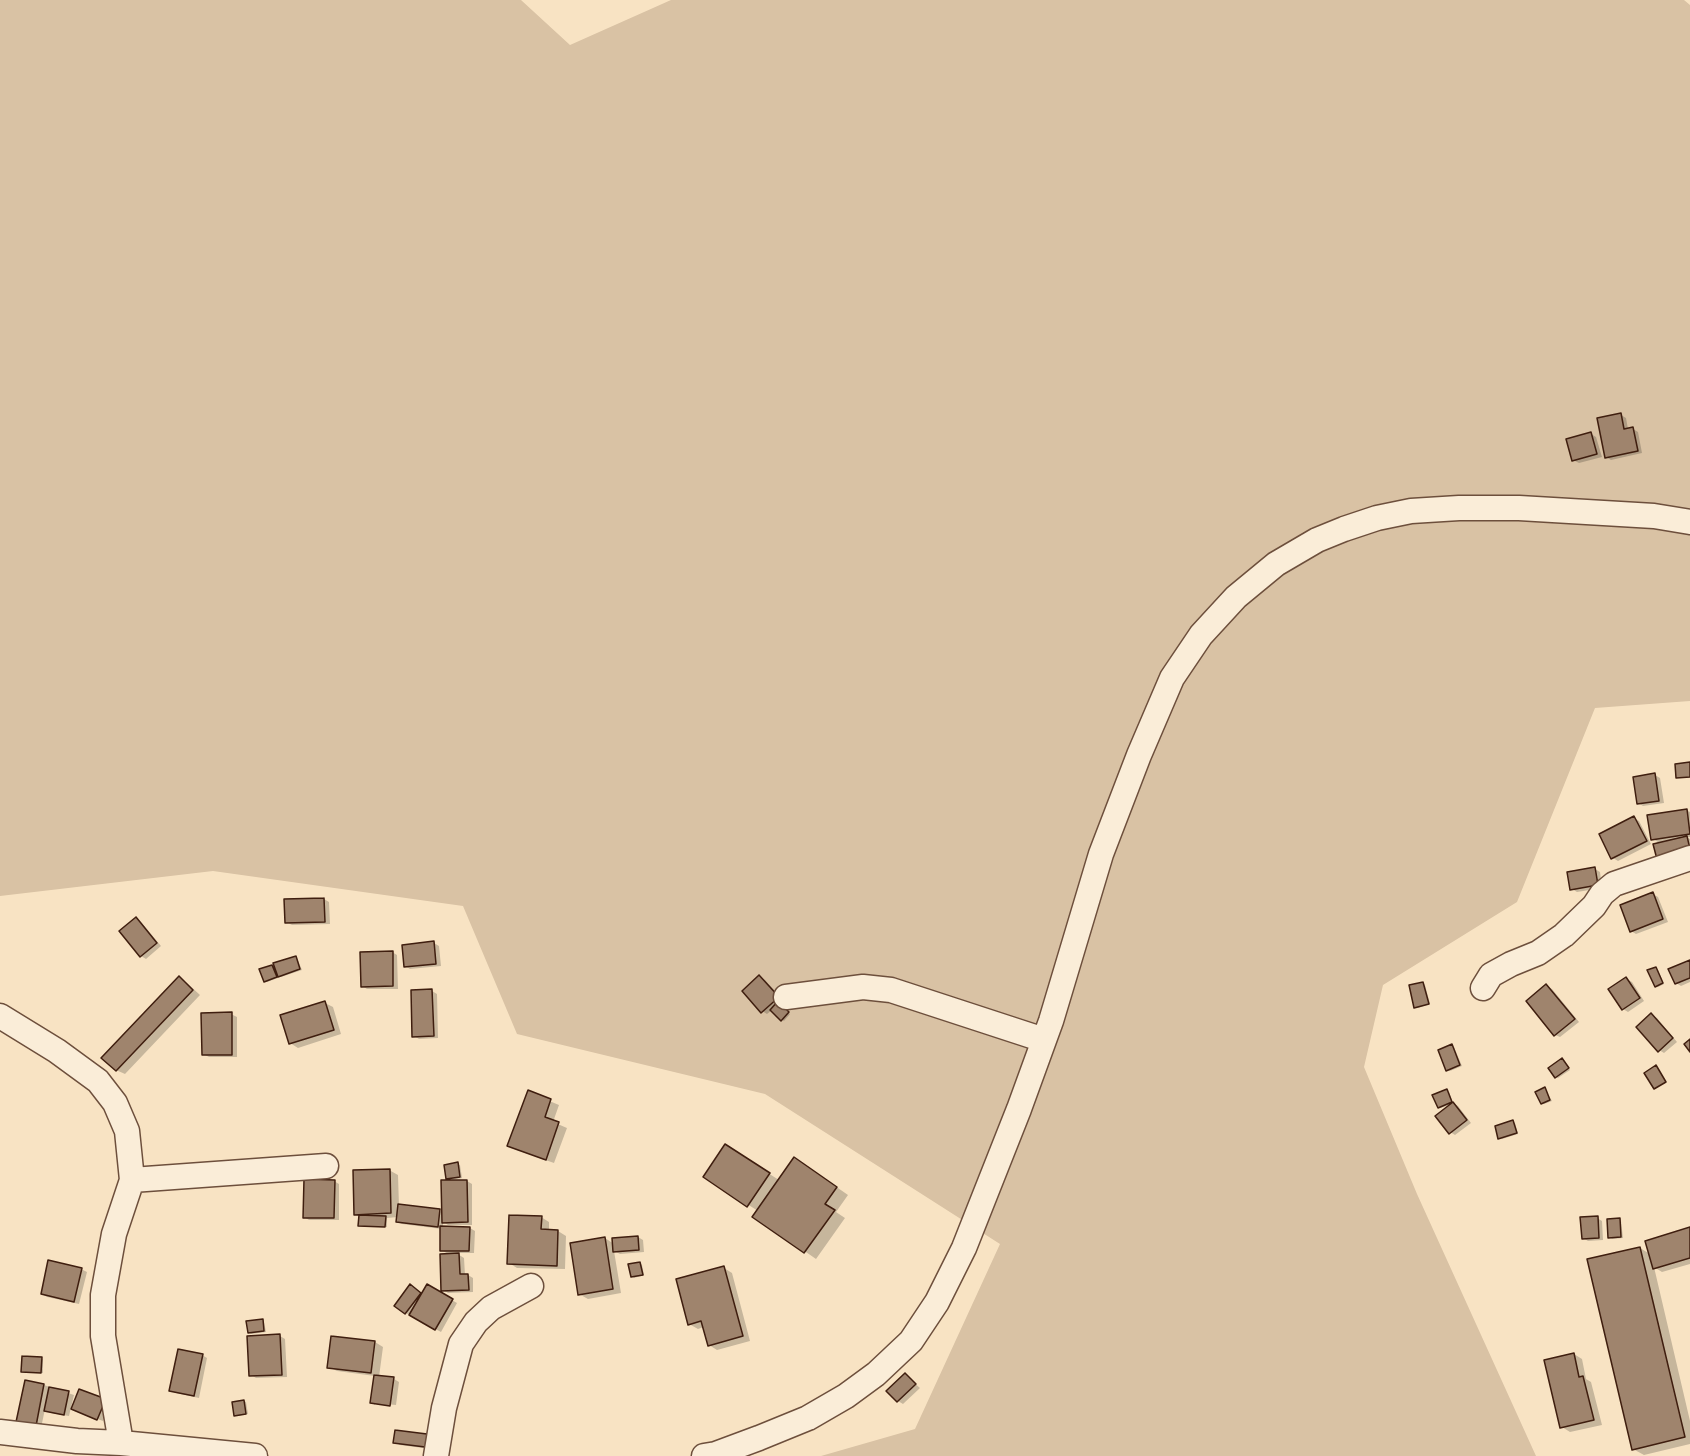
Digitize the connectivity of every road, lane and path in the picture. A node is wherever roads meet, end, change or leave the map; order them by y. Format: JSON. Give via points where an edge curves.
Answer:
{"nodes":[{"id":1,"x":1690,"y":522,"type":"edge"},
{"id":2,"x":1690,"y":858,"type":"edge"},
{"id":3,"x":1483,"y":988,"type":"dead end"},
{"id":4,"x":786,"y":997,"type":"dead end"},
{"id":5,"x":0,"y":1016,"type":"edge"},
{"id":6,"x":1044,"y":1040,"type":"junction"},
{"id":7,"x":326,"y":1166,"type":"dead end"},
{"id":8,"x":132,"y":1180,"type":"junction"},
{"id":9,"x":531,"y":1286,"type":"dead end"},
{"id":10,"x":0,"y":1432,"type":"edge"},
{"id":11,"x":121,"y":1443,"type":"junction"},
{"id":12,"x":255,"y":1456,"type":"edge"},
{"id":13,"x":436,"y":1456,"type":"edge"},
{"id":14,"x":704,"y":1456,"type":"edge"}],
"edges":[{"from":1,"to":6,"type":"street","via":[[1654,516],[1519,508],[1411,511],[1344,529],[1276,564],[1236,597],[1201,635],[1172,678],[1101,854]]},
{"from":2,"to":3,"type":"street","via":[[1614,884],[1564,935],[1539,953],[1491,975]]},
{"from":4,"to":6,"type":"street","via":[[863,987],[891,990]]},
{"from":5,"to":8,"type":"street","via":[[98,1081],[115,1103],[127,1131]]},
{"from":6,"to":14,"type":"street","via":[[964,1248],[937,1302],[911,1341],[876,1374],[808,1418]]},
{"from":7,"to":8,"type":"street"},
{"from":8,"to":11,"type":"street","via":[[114,1234],[103,1295],[103,1336]]},
{"from":9,"to":13,"type":"street","via":[[491,1308],[461,1344]]},
{"from":10,"to":11,"type":"street"},
{"from":11,"to":12,"type":"street"}]}
